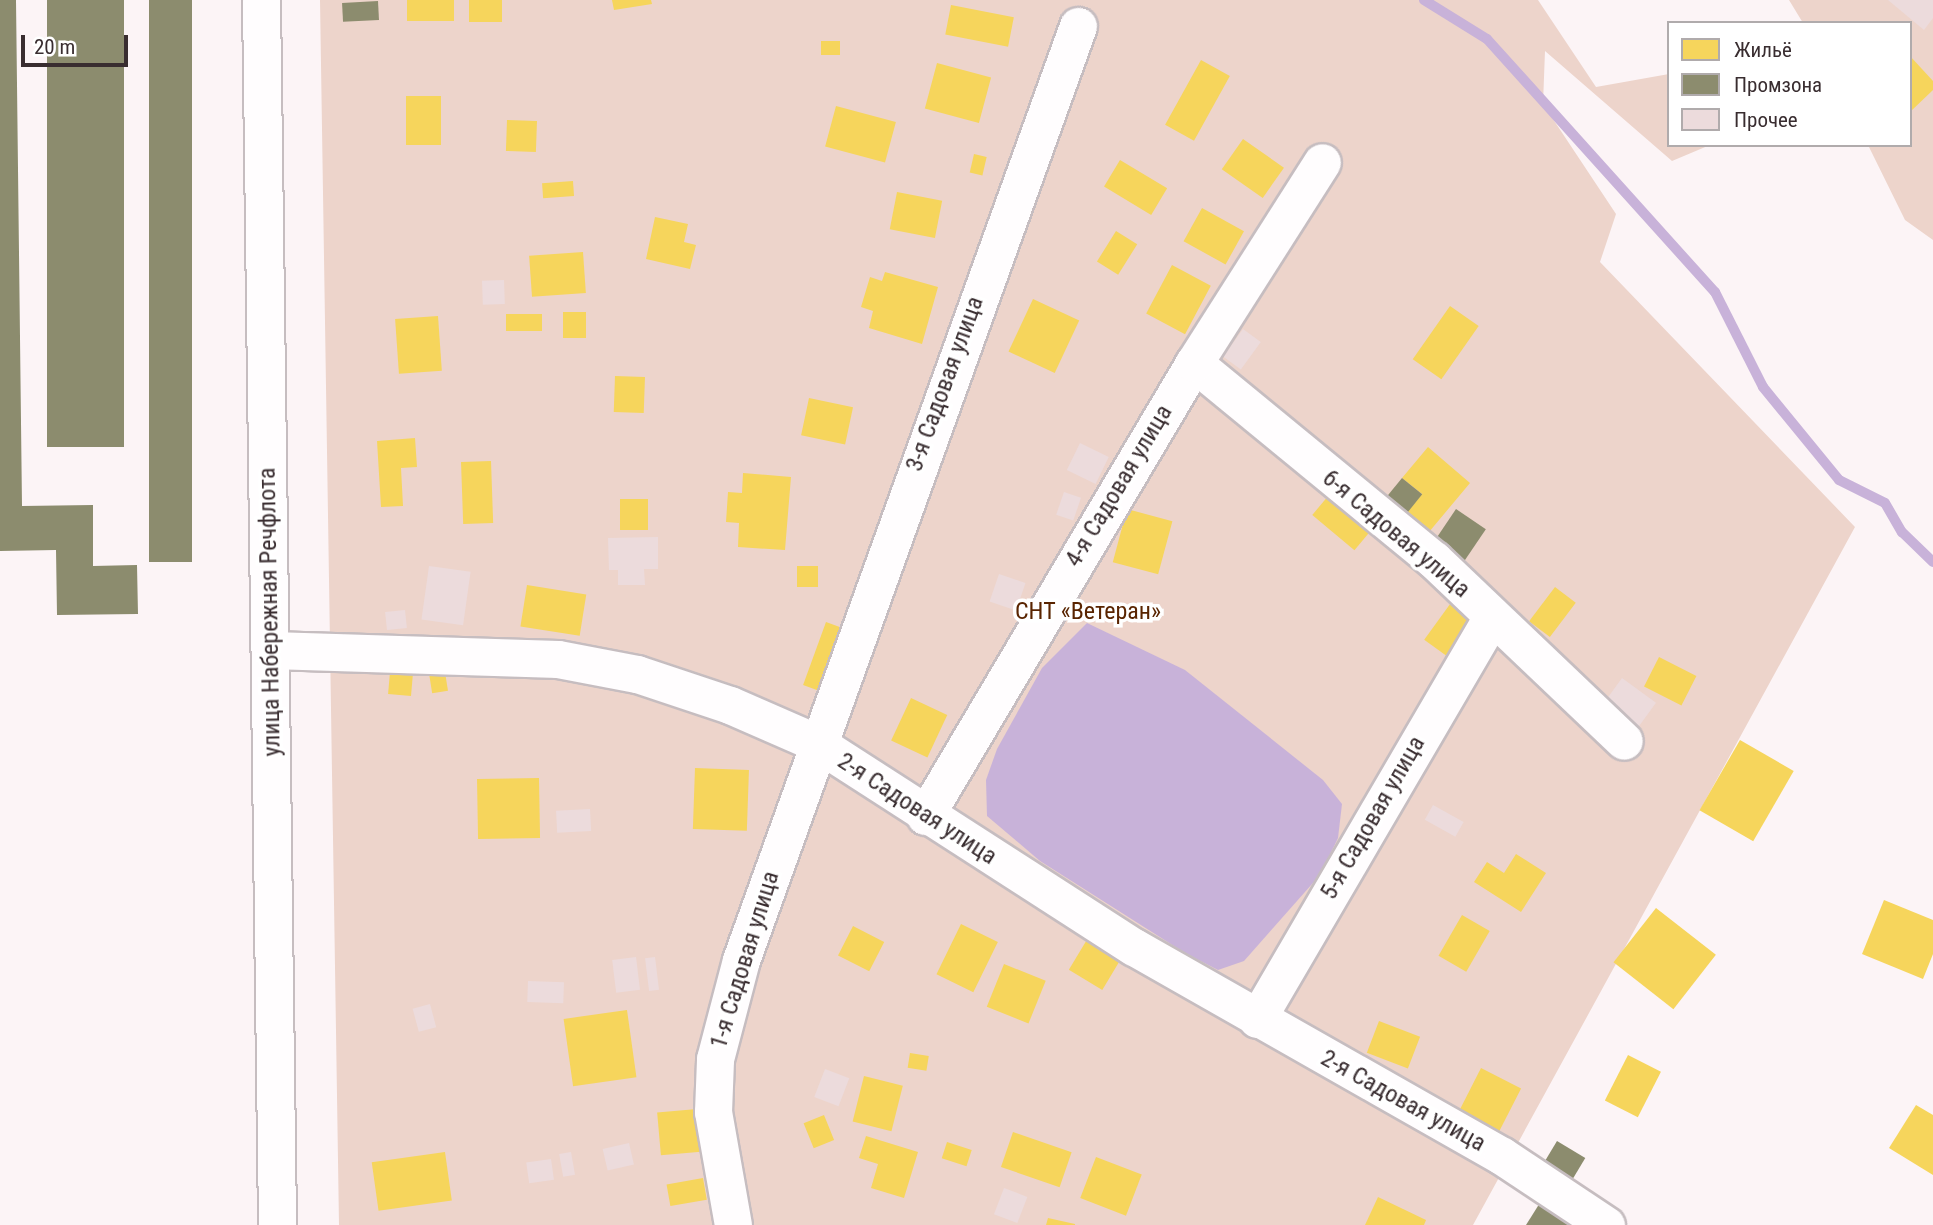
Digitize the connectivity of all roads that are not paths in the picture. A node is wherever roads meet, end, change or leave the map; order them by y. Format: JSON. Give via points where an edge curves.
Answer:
{"nodes":[{"id":1,"x":261,"y":0,"type":"edge"},
{"id":2,"x":1078,"y":26,"type":"dead end"},
{"id":3,"x":1322,"y":162,"type":"dead end"},
{"id":4,"x":1194,"y":363,"type":"junction"},
{"id":5,"x":1491,"y":618,"type":"junction"},
{"id":6,"x":271,"y":650,"type":"junction"},
{"id":7,"x":1624,"y":741,"type":"dead end"},
{"id":8,"x":817,"y":743,"type":"junction"},
{"id":9,"x":925,"y":816,"type":"junction"},
{"id":10,"x":1257,"y":1019,"type":"junction"},
{"id":11,"x":276,"y":1225,"type":"edge"},
{"id":12,"x":733,"y":1225,"type":"edge"},
{"id":13,"x":1606,"y":1225,"type":"edge"}],
"edges":[{"from":1,"to":6,"type":"street","name":"улица Набережная Речфлота"},
{"from":2,"to":8,"type":"street","name":"3-я Садовая улица"},
{"from":3,"to":4,"type":"street","name":"4-я Садовая улица"},
{"from":4,"to":5,"type":"street","name":"6-я Садовая улица","via":[[1434,560]]},
{"from":4,"to":9,"type":"street","name":"4-я Садовая улица"},
{"from":5,"to":7,"type":"street","name":"6-я Садовая улица"},
{"from":5,"to":10,"type":"street","name":"5-я Садовая улица"},
{"from":6,"to":8,"type":"street","name":"2-я Садовая улица","via":[[558,659],[637,674]]},
{"from":6,"to":11,"type":"street","name":"улица Набережная Речфлота"},
{"from":8,"to":9,"type":"street","name":"2-я Садовая улица"},
{"from":8,"to":12,"type":"street","name":"1-я Садовая улица","via":[[741,960],[715,1059],[713,1112]]},
{"from":9,"to":10,"type":"street","name":"2-я Садовая улица"},
{"from":10,"to":13,"type":"street","name":"2-я Садовая улица","via":[[1502,1156]]}]}
